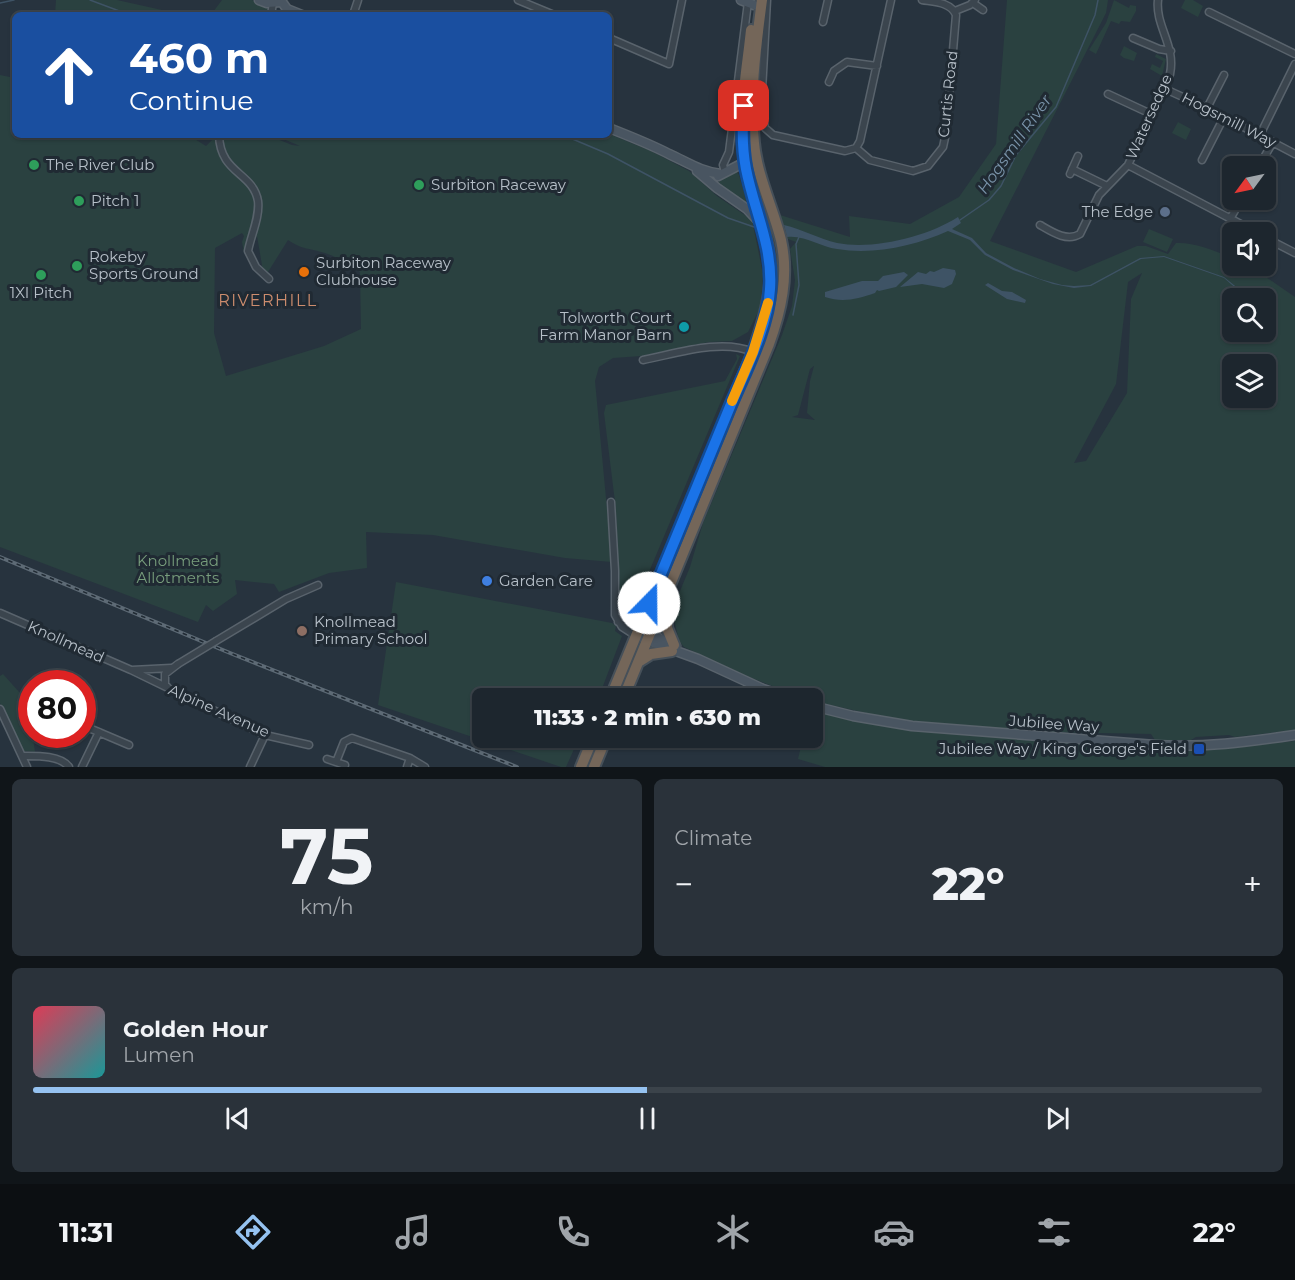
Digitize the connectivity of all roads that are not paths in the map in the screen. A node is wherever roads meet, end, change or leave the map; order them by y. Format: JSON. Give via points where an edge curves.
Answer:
{"nodes":[{"id":1,"x":259,"y":0,"type":"edge"},
{"id":2,"x":518,"y":0,"type":"edge"},
{"id":3,"x":682,"y":0,"type":"edge"},
{"id":4,"x":767,"y":0,"type":"edge"},
{"id":5,"x":828,"y":0,"type":"edge"},
{"id":6,"x":891,"y":0,"type":"edge"},
{"id":7,"x":922,"y":0,"type":"edge"},
{"id":8,"x":1158,"y":0,"type":"edge"},
{"id":9,"x":752,"y":1,"type":"edge"},
{"id":10,"x":279,"y":2,"type":"edge"},
{"id":11,"x":974,"y":2,"type":"edge"},
{"id":12,"x":983,"y":10,"type":"dead end"},
{"id":13,"x":955,"y":11,"type":"junction"},
{"id":14,"x":294,"y":12,"type":"edge"},
{"id":15,"x":547,"y":12,"type":"edge"},
{"id":16,"x":1209,"y":12,"type":"dead end"},
{"id":17,"x":823,"y":22,"type":"dead end"},
{"id":18,"x":1133,"y":38,"type":"dead end"},
{"id":19,"x":612,"y":39,"type":"edge"},
{"id":20,"x":1171,"y":51,"type":"junction"},
{"id":21,"x":1295,"y":54,"type":"edge"},
{"id":22,"x":1295,"y":64,"type":"edge"},
{"id":23,"x":877,"y":66,"type":"junction"},
{"id":24,"x":1224,"y":75,"type":"dead end"},
{"id":25,"x":829,"y":82,"type":"dead end"},
{"id":26,"x":1163,"y":88,"type":"junction"},
{"id":27,"x":1108,"y":94,"type":"dead end"},
{"id":28,"x":1207,"y":108,"type":"junction"},
{"id":29,"x":1151,"y":114,"type":"junction"},
{"id":30,"x":1224,"y":117,"type":"junction"},
{"id":31,"x":612,"y":129,"type":"edge"},
{"id":32,"x":1260,"y":135,"type":"junction"},
{"id":33,"x":220,"y":138,"type":"edge"},
{"id":34,"x":1273,"y":142,"type":"junction"},
{"id":35,"x":856,"y":148,"type":"junction"},
{"id":36,"x":1295,"y":154,"type":"edge"},
{"id":37,"x":1078,"y":156,"type":"dead end"},
{"id":38,"x":1265,"y":156,"type":"edge"},
{"id":39,"x":1202,"y":160,"type":"dead end"},
{"id":40,"x":745,"y":161,"type":"junction"},
{"id":41,"x":1128,"y":165,"type":"junction"},
{"id":42,"x":692,"y":166,"type":"junction"},
{"id":43,"x":759,"y":169,"type":"junction"},
{"id":44,"x":723,"y":173,"type":"junction"},
{"id":45,"x":1107,"y":186,"type":"junction"},
{"id":46,"x":716,"y":187,"type":"junction"},
{"id":47,"x":743,"y":206,"type":"junction"},
{"id":48,"x":756,"y":206,"type":"junction"},
{"id":49,"x":1235,"y":210,"type":"edge"},
{"id":50,"x":1230,"y":219,"type":"junction"},
{"id":51,"x":1236,"y":222,"type":"edge"},
{"id":52,"x":1040,"y":225,"type":"dead end"},
{"id":53,"x":763,"y":227,"type":"junction"},
{"id":54,"x":1276,"y":243,"type":"edge"},
{"id":55,"x":1295,"y":253,"type":"edge"},
{"id":56,"x":269,"y":279,"type":"dead end"},
{"id":57,"x":753,"y":352,"type":"junction"},
{"id":58,"x":643,"y":360,"type":"dead end"},
{"id":59,"x":611,"y":502,"type":"dead end"},
{"id":60,"x":318,"y":585,"type":"dead end"},
{"id":61,"x":668,"y":593,"type":"junction"},
{"id":62,"x":0,"y":613,"type":"edge"},
{"id":63,"x":644,"y":635,"type":"junction"},
{"id":64,"x":673,"y":648,"type":"junction"},
{"id":65,"x":640,"y":661,"type":"junction"},
{"id":66,"x":171,"y":668,"type":"junction"},
{"id":67,"x":131,"y":670,"type":"junction"},
{"id":68,"x":615,"y":688,"type":"edge"},
{"id":69,"x":628,"y":688,"type":"edge"},
{"id":70,"x":768,"y":688,"type":"edge"},
{"id":71,"x":169,"y":689,"type":"junction"},
{"id":72,"x":823,"y":708,"type":"edge"},
{"id":73,"x":0,"y":709,"type":"edge"},
{"id":74,"x":96,"y":731,"type":"edge"},
{"id":75,"x":99,"y":732,"type":"junction"},
{"id":76,"x":265,"y":735,"type":"junction"},
{"id":77,"x":1295,"y":735,"type":"edge"},
{"id":78,"x":129,"y":745,"type":"dead end"},
{"id":79,"x":309,"y":745,"type":"dead end"},
{"id":80,"x":589,"y":748,"type":"edge"},
{"id":81,"x":602,"y":748,"type":"edge"},
{"id":82,"x":22,"y":756,"type":"junction"},
{"id":83,"x":410,"y":758,"type":"junction"},
{"id":84,"x":327,"y":759,"type":"dead end"},
{"id":85,"x":336,"y":762,"type":"junction"},
{"id":86,"x":345,"y":765,"type":"dead end"},
{"id":87,"x":27,"y":767,"type":"edge"},
{"id":88,"x":69,"y":767,"type":"edge"},
{"id":89,"x":82,"y":767,"type":"edge"},
{"id":90,"x":250,"y":767,"type":"edge"},
{"id":91,"x":407,"y":767,"type":"edge"},
{"id":92,"x":425,"y":767,"type":"edge"},
{"id":93,"x":581,"y":767,"type":"edge"},
{"id":94,"x":594,"y":767,"type":"edge"}],
"edges":[{"from":1,"to":10,"type":"street"},
{"from":2,"to":15,"type":"street"},
{"from":3,"to":19,"type":"street","via":[[670,67]]},
{"from":4,"to":35,"type":"street","via":[[761,109],[765,128],[773,135],[845,151]]},
{"from":5,"to":17,"type":"street"},
{"from":6,"to":23,"type":"street"},
{"from":7,"to":13,"type":"street"},
{"from":8,"to":20,"type":"street","via":[[1159,18]]},
{"from":9,"to":40,"type":"highway","via":[[742,124]]},
{"from":9,"to":43,"type":"highway","via":[[757,36],[754,143]]},
{"from":9,"to":44,"type":"street"},
{"from":10,"to":14,"type":"street"},
{"from":11,"to":12,"type":"street"},
{"from":11,"to":13,"type":"street"},
{"from":13,"to":35,"type":"street","name":"Curtis Road","via":[[943,147],[928,166],[913,171],[870,160]]},
{"from":16,"to":21,"type":"street"},
{"from":18,"to":20,"type":"street"},
{"from":20,"to":26,"type":"street","name":"Watersedge","via":[[1172,65]]},
{"from":22,"to":32,"type":"street"},
{"from":23,"to":25,"type":"street","via":[[846,62],[834,71]]},
{"from":23,"to":35,"type":"street"},
{"from":24,"to":28,"type":"street"},
{"from":26,"to":28,"type":"street","name":"Hogsmill Way"},
{"from":26,"to":29,"type":"street","name":"Watersedge"},
{"from":27,"to":29,"type":"street"},
{"from":28,"to":30,"type":"street","name":"Hogsmill Way"},
{"from":29,"to":41,"type":"street","name":"Watersedge"},
{"from":30,"to":32,"type":"street","name":"Hogsmill Way"},
{"from":30,"to":39,"type":"street"},
{"from":31,"to":42,"type":"street"},
{"from":32,"to":34,"type":"street","name":"Hogsmill Way"},
{"from":33,"to":56,"type":"street","via":[[228,164],[255,189],[258,213],[248,251],[256,267]]},
{"from":34,"to":36,"type":"street","name":"Hogsmill Way"},
{"from":34,"to":38,"type":"street"},
{"from":37,"to":45,"type":"street","via":[[1071,172]]},
{"from":40,"to":43,"type":"street","via":[[750,160]]},
{"from":40,"to":44,"type":"street"},
{"from":40,"to":48,"type":"highway"},
{"from":41,"to":45,"type":"street","name":"Watersedge"},
{"from":41,"to":50,"type":"street"},
{"from":42,"to":44,"type":"street"},
{"from":42,"to":46,"type":"street"},
{"from":43,"to":48,"type":"street","via":[[761,198]]},
{"from":43,"to":61,"type":"highway","via":[[781,243],[784,283],[775,327]]},
{"from":44,"to":46,"type":"street","via":[[715,179]]},
{"from":45,"to":52,"type":"street","name":"Watersedge","via":[[1076,237],[1067,238]]},
{"from":46,"to":47,"type":"street"},
{"from":47,"to":48,"type":"street"},
{"from":47,"to":53,"type":"street"},
{"from":48,"to":53,"type":"highway"},
{"from":49,"to":50,"type":"street"},
{"from":50,"to":51,"type":"street"},
{"from":53,"to":57,"type":"highway","via":[[771,270],[770,290]]},
{"from":54,"to":55,"type":"street"},
{"from":57,"to":58,"type":"street","via":[[718,346]]},
{"from":57,"to":63,"type":"highway"},
{"from":59,"to":63,"type":"street","via":[[615,611],[618,621]]},
{"from":60,"to":66,"type":"street","bridge":true,"via":[[286,599]]},
{"from":61,"to":63,"type":"highway"},
{"from":61,"to":64,"type":"highway","via":[[666,621]]},
{"from":62,"to":67,"type":"street","name":"Knollmead"},
{"from":63,"to":64,"type":"street"},
{"from":63,"to":65,"type":"highway"},
{"from":63,"to":68,"type":"highway"},
{"from":64,"to":65,"type":"highway"},
{"from":64,"to":70,"type":"street"},
{"from":65,"to":69,"type":"highway"},
{"from":66,"to":67,"type":"street"},
{"from":66,"to":71,"type":"street","via":[[164,680]]},
{"from":67,"to":71,"type":"street","name":"Alpine Avenue"},
{"from":71,"to":76,"type":"street","name":"Alpine Avenue"},
{"from":72,"to":77,"type":"street","name":"Jubilee Way","via":[[912,726],[1190,747]]},
{"from":73,"to":82,"type":"street"},
{"from":74,"to":75,"type":"street"},
{"from":75,"to":78,"type":"street"},
{"from":75,"to":89,"type":"street"},
{"from":76,"to":79,"type":"street","name":"Alpine Avenue"},
{"from":76,"to":90,"type":"street"},
{"from":80,"to":93,"type":"highway"},
{"from":81,"to":94,"type":"highway"},
{"from":82,"to":87,"type":"street"},
{"from":82,"to":88,"type":"street","via":[[44,757],[65,762]]},
{"from":83,"to":85,"type":"street","via":[[352,738],[344,742]]},
{"from":83,"to":91,"type":"street"},
{"from":83,"to":92,"type":"street"},
{"from":84,"to":85,"type":"street"},
{"from":85,"to":86,"type":"street"}]}
